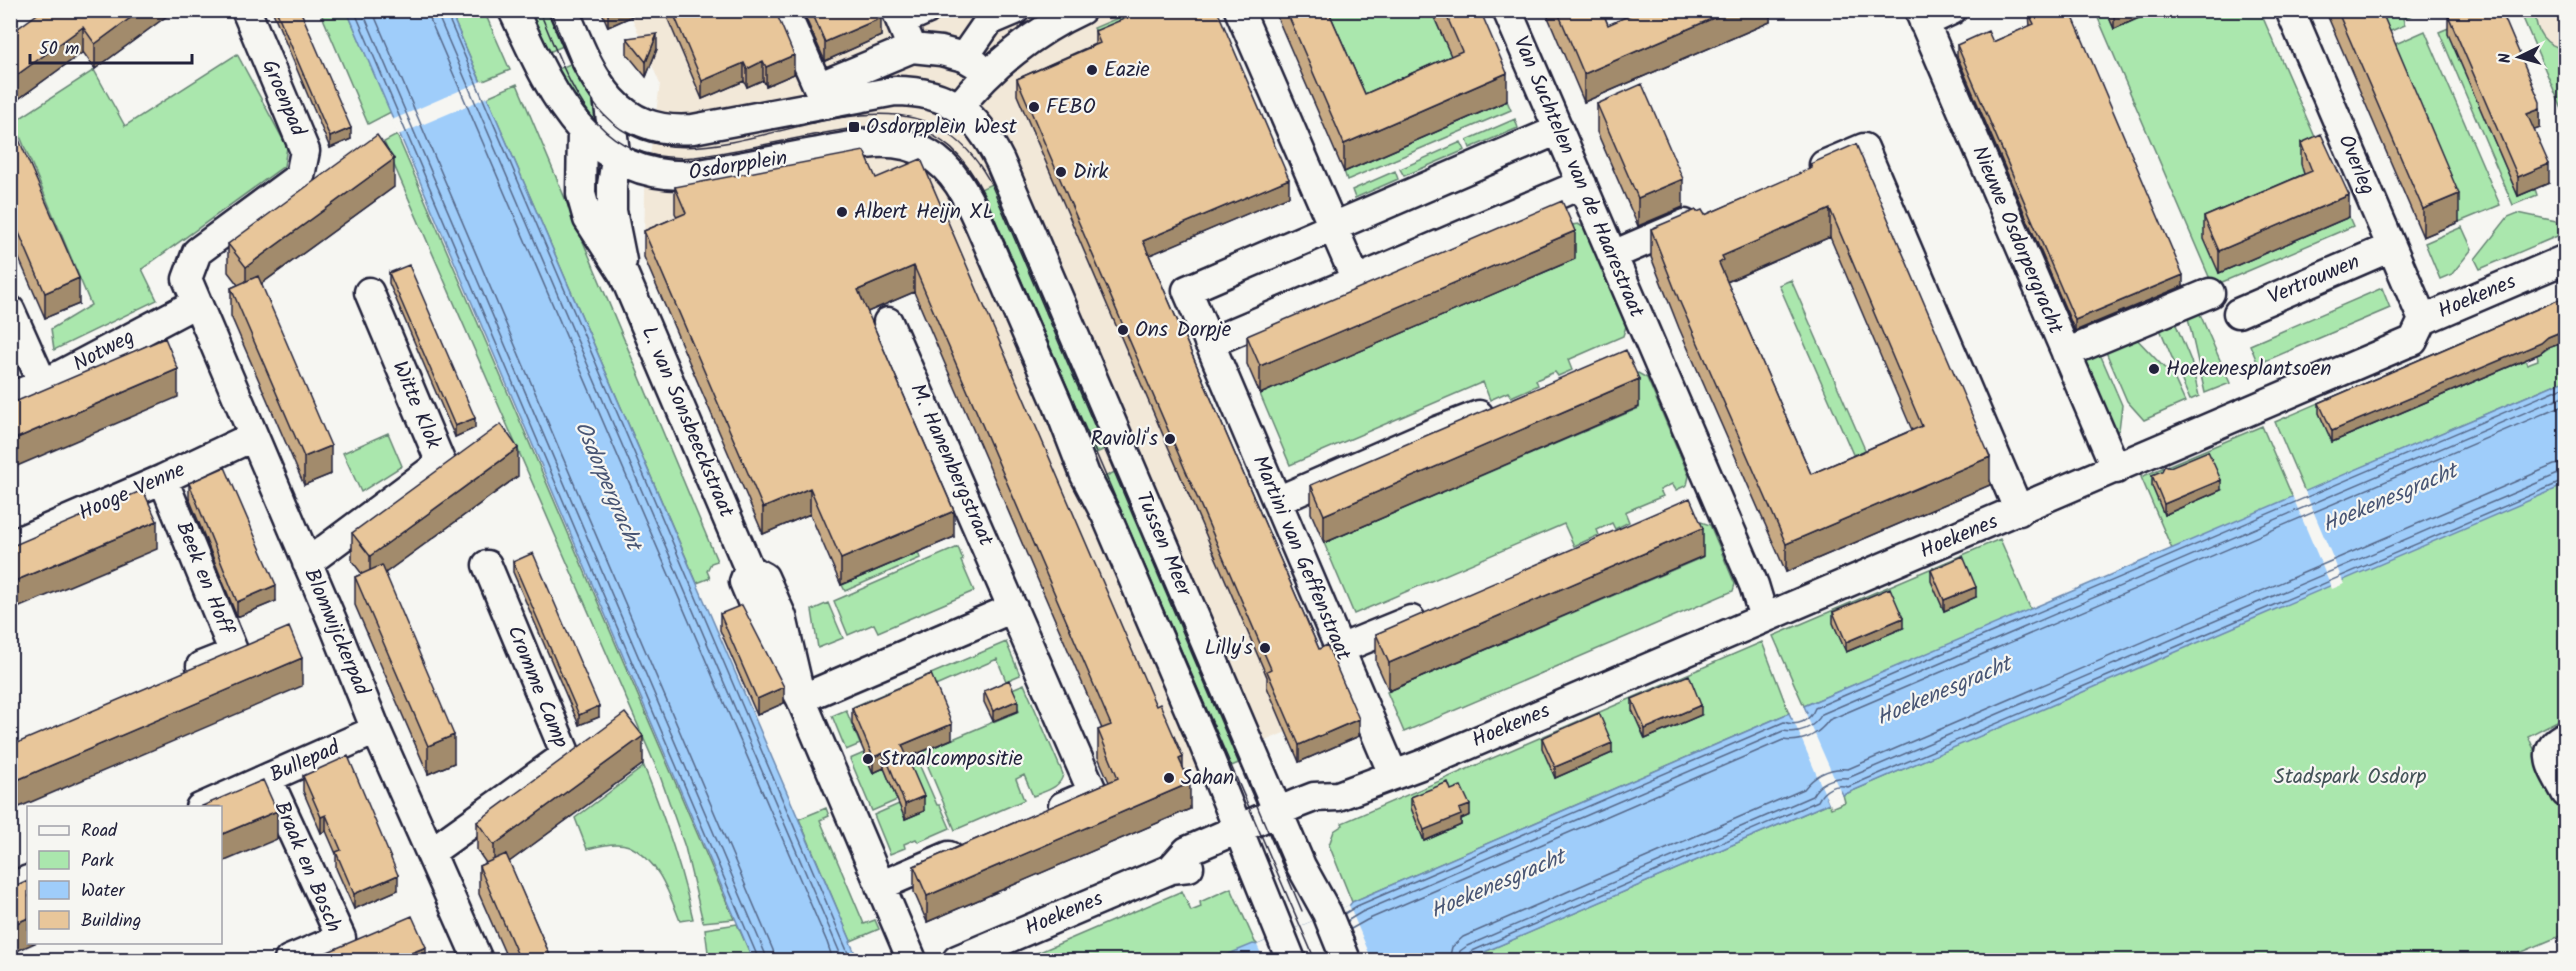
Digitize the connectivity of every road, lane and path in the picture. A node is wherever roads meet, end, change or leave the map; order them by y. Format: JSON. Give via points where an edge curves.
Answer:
{"nodes":[{"id":1,"x":246,"y":10,"type":"edge"},
{"id":2,"x":513,"y":10,"type":"edge"},
{"id":3,"x":564,"y":10,"type":"edge"},
{"id":4,"x":784,"y":10,"type":"edge"},
{"id":5,"x":1015,"y":10,"type":"edge"},
{"id":6,"x":1081,"y":10,"type":"edge"},
{"id":7,"x":1239,"y":10,"type":"edge"},
{"id":8,"x":1507,"y":10,"type":"edge"},
{"id":9,"x":1952,"y":10,"type":"edge"},
{"id":10,"x":2290,"y":10,"type":"edge"},
{"id":11,"x":908,"y":14,"type":"edge"},
{"id":12,"x":986,"y":16,"type":"edge"},
{"id":13,"x":1921,"y":17,"type":"edge"},
{"id":14,"x":912,"y":48,"type":"junction"},
{"id":15,"x":608,"y":97,"type":"junction"},
{"id":16,"x":959,"y":107,"type":"junction"},
{"id":17,"x":980,"y":127,"type":"joint"},
{"id":18,"x":1558,"y":130,"type":"junction"},
{"id":19,"x":582,"y":131,"type":"junction"},
{"id":20,"x":616,"y":159,"type":"junction"},
{"id":21,"x":934,"y":159,"type":"joint"},
{"id":22,"x":1798,"y":176,"type":"edge"},
{"id":23,"x":1582,"y":184,"type":"junction"},
{"id":24,"x":1710,"y":214,"type":"edge"},
{"id":25,"x":1333,"y":227,"type":"junction"},
{"id":26,"x":2391,"y":247,"type":"junction"},
{"id":27,"x":1612,"y":255,"type":"junction"},
{"id":28,"x":2565,"y":259,"type":"edge"},
{"id":29,"x":624,"y":275,"type":"junction"},
{"id":30,"x":1356,"y":280,"type":"junction"},
{"id":31,"x":191,"y":291,"type":"junction"},
{"id":32,"x":369,"y":292,"type":"dead end"},
{"id":33,"x":2210,"y":293,"type":"dead end"},
{"id":34,"x":10,"y":310,"type":"edge"},
{"id":35,"x":2238,"y":313,"type":"dead end"},
{"id":36,"x":2423,"y":320,"type":"junction"},
{"id":37,"x":888,"y":322,"type":"dead end"},
{"id":38,"x":1209,"y":343,"type":"junction"},
{"id":39,"x":2066,"y":353,"type":"junction"},
{"id":40,"x":43,"y":384,"type":"junction"},
{"id":41,"x":10,"y":397,"type":"edge"},
{"id":42,"x":1503,"y":406,"type":"edge"},
{"id":43,"x":252,"y":437,"type":"junction"},
{"id":44,"x":2116,"y":469,"type":"junction"},
{"id":45,"x":163,"y":479,"type":"junction"},
{"id":46,"x":1277,"y":501,"type":"junction"},
{"id":47,"x":2019,"y":511,"type":"junction"},
{"id":48,"x":10,"y":545,"type":"edge"},
{"id":49,"x":307,"y":563,"type":"junction"},
{"id":50,"x":487,"y":565,"type":"dead end"},
{"id":51,"x":1013,"y":608,"type":"junction"},
{"id":52,"x":1437,"y":609,"type":"edge"},
{"id":53,"x":1764,"y":618,"type":"junction"},
{"id":54,"x":1340,"y":649,"type":"junction"},
{"id":55,"x":181,"y":675,"type":"edge"},
{"id":56,"x":801,"y":699,"type":"junction"},
{"id":57,"x":376,"y":730,"type":"junction"},
{"id":58,"x":2565,"y":736,"type":"edge"},
{"id":59,"x":1393,"y":774,"type":"junction"},
{"id":60,"x":268,"y":778,"type":"junction"},
{"id":61,"x":2565,"y":794,"type":"edge"},
{"id":62,"x":202,"y":806,"type":"edge"},
{"id":63,"x":1039,"y":817,"type":"edge"},
{"id":64,"x":1282,"y":820,"type":"junction"},
{"id":65,"x":1242,"y":837,"type":"junction"},
{"id":66,"x":973,"y":845,"type":"edge"},
{"id":67,"x":431,"y":852,"type":"junction"},
{"id":68,"x":27,"y":880,"type":"edge"},
{"id":69,"x":880,"y":886,"type":"junction"},
{"id":70,"x":10,"y":888,"type":"edge"},
{"id":71,"x":289,"y":960,"type":"edge"},
{"id":72,"x":478,"y":960,"type":"edge"},
{"id":73,"x":912,"y":960,"type":"edge"},
{"id":74,"x":957,"y":960,"type":"edge"},
{"id":75,"x":1291,"y":960,"type":"edge"},
{"id":76,"x":1346,"y":960,"type":"edge"}],
"edges":[{"from":1,"to":31,"type":"street","name":"Groenpad","via":[[305,151],[300,176],[197,252]]},
{"from":2,"to":19,"type":"street","name":"Osdorpplein","via":[[539,66]]},
{"from":3,"to":15,"type":"street","name":"Osdorpplein","via":[[591,72]]},
{"from":4,"to":14,"type":"street","via":[[818,87]]},
{"from":5,"to":12,"type":"street"},
{"from":6,"to":16,"type":"street","via":[[1047,28],[1000,64]]},
{"from":7,"to":25,"type":"street"},
{"from":8,"to":18,"type":"street","name":"Van Suchtelen van de Haarestraat"},
{"from":9,"to":13,"type":"street"},
{"from":10,"to":26,"type":"street","name":"Overleg"},
{"from":11,"to":14,"type":"street"},
{"from":12,"to":14,"type":"street","via":[[970,61],[941,51]]},
{"from":13,"to":39,"type":"street","name":"Nieuwe Osdorpergracht"},
{"from":15,"to":16,"type":"street","name":"Osdorpplein","via":[[633,116],[681,130],[895,91],[925,93]]},
{"from":15,"to":20,"type":"street","name":"L. van Sonsbeeckstraat"},
{"from":16,"to":17,"type":"street","name":"Osdorpplein"},
{"from":17,"to":64,"type":"street","name":"Tussen Meer","via":[[1000,161]]},
{"from":18,"to":23,"type":"street","name":"Van Suchtelen van de Haarestraat"},
{"from":18,"to":25,"type":"street","name":"Martini van Geffenstraat"},
{"from":19,"to":20,"type":"street","name":"Osdorpplein"},
{"from":19,"to":29,"type":"street","name":"L. van Sonsbeeckstraat","via":[[581,194],[588,219]]},
{"from":20,"to":21,"type":"street","name":"Osdorpplein","via":[[644,170],[681,176],[875,143],[914,148]]},
{"from":20,"to":29,"type":"street","name":"L. van Sonsbeeckstraat","via":[[612,211]]},
{"from":21,"to":65,"type":"street","name":"Tussen Meer","via":[[957,180],[979,223]]},
{"from":22,"to":47,"type":"street","via":[[1864,148]]},
{"from":23,"to":27,"type":"street","name":"Van Suchtelen van de Haarestraat"},
{"from":23,"to":30,"type":"street"},
{"from":24,"to":27,"type":"street"},
{"from":25,"to":30,"type":"street"},
{"from":25,"to":38,"type":"street","name":"Martini van Geffenstraat","via":[[1186,290]]},
{"from":26,"to":35,"type":"street","name":"Vertrouwen"},
{"from":26,"to":36,"type":"street","name":"Overleg"},
{"from":27,"to":53,"type":"street","name":"Van Suchtelen van de Haarestraat","via":[[1639,348],[1703,496],[1754,585]]},
{"from":28,"to":36,"type":"street","name":"Hoekenes"},
{"from":29,"to":56,"type":"street","name":"L. van Sonsbeeckstraat","via":[[749,569],[764,577],[782,617]]},
{"from":30,"to":38,"type":"street"},
{"from":31,"to":40,"type":"street","name":"Notweg"},
{"from":31,"to":43,"type":"street","name":"Blomwijckerpad"},
{"from":32,"to":49,"type":"street","name":"Witte Klok","via":[[441,463]]},
{"from":33,"to":39,"type":"street"},
{"from":34,"to":40,"type":"street"},
{"from":36,"to":44,"type":"street","name":"Hoekenes","via":[[2413,341]]},
{"from":37,"to":51,"type":"street","name":"M. Hanenbergstraat"},
{"from":38,"to":46,"type":"street","name":"Martini van Geffenstraat"},
{"from":39,"to":44,"type":"street","name":"Nieuwe Osdorpergracht"},
{"from":40,"to":41,"type":"street","name":"Notweg"},
{"from":42,"to":46,"type":"street"},
{"from":43,"to":45,"type":"street","name":"Hooge Venne"},
{"from":43,"to":49,"type":"street","name":"Blomwijckerpad"},
{"from":44,"to":47,"type":"street","name":"Hoekenes"},
{"from":45,"to":48,"type":"street","name":"Hooge Venne"},
{"from":45,"to":55,"type":"street","name":"Beek en Hoff","via":[[234,652]]},
{"from":46,"to":54,"type":"street","name":"Martini van Geffenstraat"},
{"from":47,"to":53,"type":"street","name":"Hoekenes"},
{"from":49,"to":57,"type":"street","name":"Blomwijckerpad"},
{"from":50,"to":67,"type":"street","name":"Cromme Camp","via":[[566,755]]},
{"from":51,"to":56,"type":"street"},
{"from":51,"to":63,"type":"street","name":"M. Hanenbergstraat","via":[[1093,793]]},
{"from":52,"to":54,"type":"street"},
{"from":53,"to":59,"type":"street","name":"Hoekenes"},
{"from":54,"to":59,"type":"street","name":"Martini van Geffenstraat"},
{"from":56,"to":69,"type":"street","name":"L. van Sonsbeeckstraat"},
{"from":57,"to":60,"type":"street","name":"Bullepad"},
{"from":57,"to":67,"type":"street","name":"Blomwijckerpad"},
{"from":58,"to":61,"type":"street","via":[[2549,750]]},
{"from":59,"to":64,"type":"street","name":"Hoekenes","via":[[1338,796],[1320,813]]},
{"from":60,"to":62,"type":"street","name":"Bullepad"},
{"from":60,"to":71,"type":"street","name":"Braak en Bosch","via":[[341,938]]},
{"from":64,"to":65,"type":"street","name":"Hoekenes"},
{"from":64,"to":76,"type":"street","name":"Tussen Meer"},
{"from":65,"to":74,"type":"street","name":"Hoekenes","via":[[1187,851],[1170,868]]},
{"from":65,"to":75,"type":"street","name":"Tussen Meer"},
{"from":66,"to":69,"type":"street"},
{"from":67,"to":72,"type":"street","name":"Blomwijckerpad"},
{"from":68,"to":70,"type":"street"},
{"from":69,"to":73,"type":"street","name":"L. van Sonsbeeckstraat"}]}
